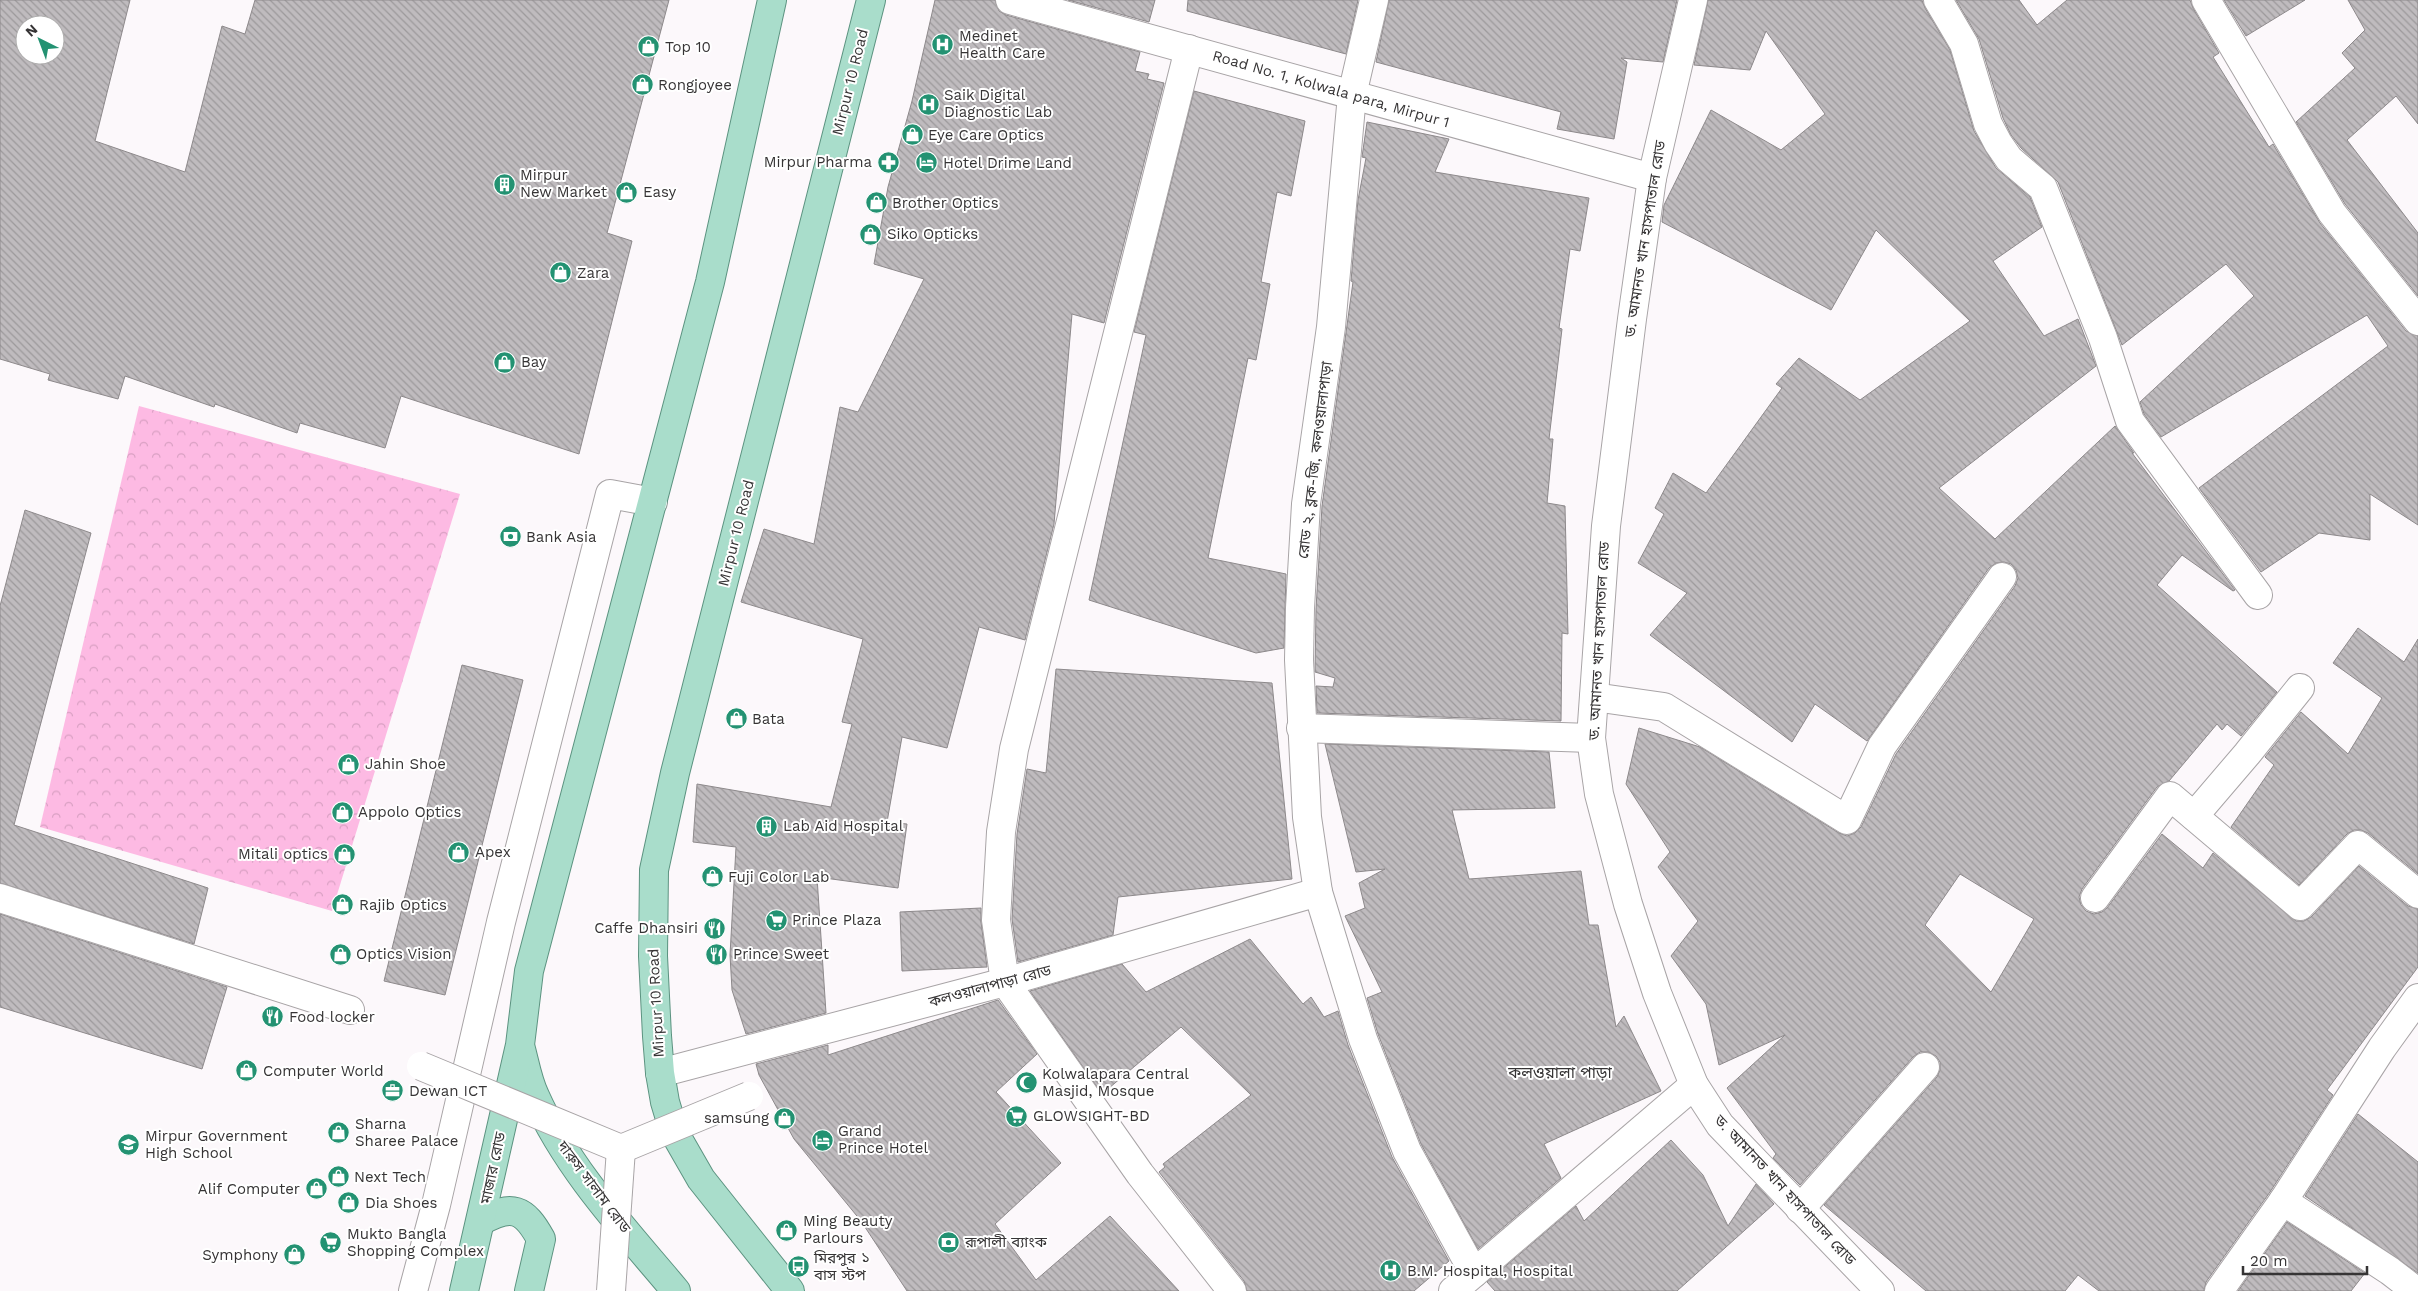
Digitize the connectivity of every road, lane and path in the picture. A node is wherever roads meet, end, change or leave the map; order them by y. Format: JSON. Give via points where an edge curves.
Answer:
{"nodes":[{"id":1,"x":772,"y":0,"type":"edge"},
{"id":2,"x":871,"y":0,"type":"edge"},
{"id":3,"x":1010,"y":0,"type":"edge"},
{"id":4,"x":1374,"y":0,"type":"edge"},
{"id":5,"x":1693,"y":0,"type":"edge"},
{"id":6,"x":1938,"y":0,"type":"edge"},
{"id":7,"x":2206,"y":0,"type":"edge"},
{"id":8,"x":1189,"y":49,"type":"junction"},
{"id":9,"x":1352,"y":95,"type":"junction"},
{"id":10,"x":1652,"y":178,"type":"junction"},
{"id":11,"x":2418,"y":321,"type":"edge"},
{"id":12,"x":653,"y":502,"type":"junction"},
{"id":13,"x":2002,"y":577,"type":"dead end"},
{"id":14,"x":2258,"y":595,"type":"dead end"},
{"id":15,"x":2300,"y":688,"type":"dead end"},
{"id":16,"x":1594,"y":698,"type":"junction"},
{"id":17,"x":1301,"y":728,"type":"junction"},
{"id":18,"x":1591,"y":738,"type":"junction"},
{"id":19,"x":2194,"y":816,"type":"junction"},
{"id":20,"x":1318,"y":892,"type":"junction"},
{"id":21,"x":2418,"y":894,"type":"edge"},
{"id":22,"x":0,"y":898,"type":"edge"},
{"id":23,"x":2095,"y":898,"type":"dead end"},
{"id":24,"x":1005,"y":982,"type":"junction"},
{"id":25,"x":2418,"y":998,"type":"edge"},
{"id":26,"x":350,"y":1010,"type":"dead end"},
{"id":27,"x":520,"y":1045,"type":"junction"},
{"id":28,"x":421,"y":1066,"type":"dead end"},
{"id":29,"x":1925,"y":1067,"type":"dead end"},
{"id":30,"x":660,"y":1073,"type":"junction"},
{"id":31,"x":1694,"y":1085,"type":"junction"},
{"id":32,"x":749,"y":1096,"type":"dead end"},
{"id":33,"x":621,"y":1149,"type":"junction"},
{"id":34,"x":2283,"y":1201,"type":"junction"},
{"id":35,"x":1800,"y":1209,"type":"junction"},
{"id":36,"x":482,"y":1221,"type":"junction"},
{"id":37,"x":1462,"y":1285,"type":"edge"},
{"id":38,"x":413,"y":1291,"type":"edge"},
{"id":39,"x":464,"y":1291,"type":"edge"},
{"id":40,"x":529,"y":1291,"type":"edge"},
{"id":41,"x":611,"y":1291,"type":"edge"},
{"id":42,"x":676,"y":1291,"type":"edge"},
{"id":43,"x":790,"y":1291,"type":"edge"},
{"id":44,"x":1232,"y":1291,"type":"edge"},
{"id":45,"x":1880,"y":1291,"type":"edge"},
{"id":46,"x":2218,"y":1291,"type":"edge"},
{"id":47,"x":2416,"y":1291,"type":"edge"}],
"edges":[{"from":1,"to":12,"type":"main road","via":[[710,282]]},
{"from":2,"to":30,"type":"main road","name":"Mirpur 10 Road","via":[[675,773],[654,870],[653,956]]},
{"from":3,"to":8,"type":"street","name":"Road No. 1, Kolwala para, Mirpur 1"},
{"from":4,"to":9,"type":"street","name":"রোড ২, ব্লক-জি, কলওয়ালাপাড়া"},
{"from":5,"to":10,"type":"street","name":"ড. আমানত খান হাসপাতাল রোড"},
{"from":6,"to":14,"type":"street","via":[[1964,44],[1988,124],[1998,143],[2009,159],[2043,188],[2103,338],[2130,422]]},
{"from":7,"to":11,"type":"street","via":[[2332,213]]},
{"from":8,"to":9,"type":"street","name":"Road No. 1, Kolwala para, Mirpur 1"},
{"from":8,"to":24,"type":"street","via":[[1014,749],[1001,832],[996,920]]},
{"from":9,"to":10,"type":"street","name":"Road No. 1, Kolwala para, Mirpur 1"},
{"from":9,"to":17,"type":"street","name":"রোড ২, ব্লক-জি, কলওয়ালাপাড়া","via":[[1331,327],[1306,504],[1300,608]]},
{"from":10,"to":16,"type":"street","name":"ড. আমানত খান হাসপাতাল রোড","via":[[1606,526]]},
{"from":12,"to":27,"type":"main road","via":[[529,971]]},
{"from":12,"to":38,"type":"street","via":[[610,494],[501,922]]},
{"from":13,"to":16,"type":"street","via":[[1882,746],[1847,820],[1664,707]]},
{"from":15,"to":19,"type":"street"},
{"from":16,"to":18,"type":"street","name":"ড. আমানত খান হাসপাতাল রোড"},
{"from":17,"to":18,"type":"street"},
{"from":17,"to":20,"type":"street","name":"রোড ২, ব্লক-জি, কলওয়ালাপাড়া","via":[[1307,817]]},
{"from":18,"to":31,"type":"street","name":"ড. আমানত খান হাসপাতাল রোড","via":[[1599,794],[1628,904],[1657,992]]},
{"from":19,"to":21,"type":"street","via":[[2300,906],[2358,845]]},
{"from":19,"to":23,"type":"street","via":[[2170,796]]},
{"from":20,"to":24,"type":"street","name":"কলওয়ালাপাড়া রোড"},
{"from":20,"to":37,"type":"street","name":"রোড ২, ব্লক-জি, কলওয়ালাপাড়া","via":[[1363,1039]]},
{"from":22,"to":26,"type":"street"},
{"from":24,"to":30,"type":"street","name":"কলওয়ালাপাড়া রোড"},
{"from":24,"to":44,"type":"street","via":[[1140,1174]]},
{"from":25,"to":34,"type":"street"},
{"from":27,"to":36,"type":"main road","name":"মাজার রোড"},
{"from":27,"to":42,"type":"main road","name":"দারুস সালাম রোড","via":[[534,1095],[562,1148]]},
{"from":28,"to":33,"type":"street","bridge":true},
{"from":29,"to":35,"type":"street"},
{"from":30,"to":43,"type":"main road","via":[[674,1132],[689,1160]]},
{"from":31,"to":35,"type":"street","name":"ড. আমানত খান হাসপাতাল রোড","via":[[1720,1125]]},
{"from":31,"to":37,"type":"street"},
{"from":32,"to":33,"type":"street","bridge":true},
{"from":33,"to":41,"type":"street","bridge":true},
{"from":34,"to":46,"type":"street"},
{"from":34,"to":47,"type":"street"},
{"from":35,"to":45,"type":"street","name":"ড. আমানত খান হাসপাতাল রোড"},
{"from":36,"to":39,"type":"main road","name":"মাজার রোড"},
{"from":36,"to":40,"type":"main road","via":[[500,1211],[519,1212],[533,1224],[541,1239]]}]}
